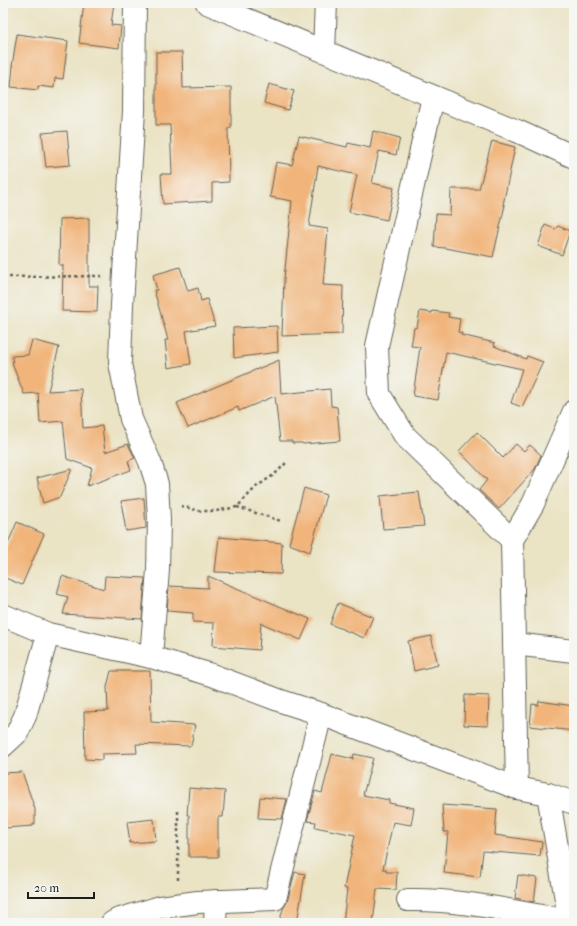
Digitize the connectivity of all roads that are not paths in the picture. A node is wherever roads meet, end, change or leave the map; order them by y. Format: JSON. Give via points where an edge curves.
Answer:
{"nodes":[{"id":1,"x":135,"y":3,"type":"edge"},
{"id":2,"x":207,"y":3,"type":"edge"},
{"id":3,"x":326,"y":3,"type":"edge"},
{"id":4,"x":324,"y":51,"type":"junction"},
{"id":5,"x":433,"y":97,"type":"junction"},
{"id":6,"x":574,"y":157,"type":"edge"},
{"id":7,"x":574,"y":411,"type":"edge"},
{"id":8,"x":512,"y":540,"type":"junction"},
{"id":9,"x":3,"y":615,"type":"edge"},
{"id":10,"x":48,"y":634,"type":"junction"},
{"id":11,"x":514,"y":644,"type":"junction"},
{"id":12,"x":574,"y":651,"type":"edge"},
{"id":13,"x":151,"y":657,"type":"junction"},
{"id":14,"x":321,"y":714,"type":"junction"},
{"id":15,"x":3,"y":746,"type":"edge"},
{"id":16,"x":518,"y":788,"type":"junction"},
{"id":17,"x":548,"y":794,"type":"junction"},
{"id":18,"x":574,"y":803,"type":"edge"},
{"id":19,"x":408,"y":900,"type":"dead end"},
{"id":20,"x":216,"y":901,"type":"junction"},
{"id":21,"x":570,"y":922,"type":"edge"},
{"id":22,"x":112,"y":923,"type":"edge"},
{"id":23,"x":215,"y":923,"type":"edge"}],
"edges":[{"from":1,"to":13,"type":"street","via":[[134,111],[120,363],[131,419],[157,484],[158,570]]},
{"from":2,"to":4,"type":"street"},
{"from":3,"to":4,"type":"street"},
{"from":4,"to":5,"type":"street"},
{"from":5,"to":6,"type":"street"},
{"from":5,"to":8,"type":"street","via":[[377,346],[379,394],[405,436]]},
{"from":7,"to":8,"type":"street","via":[[533,504]]},
{"from":8,"to":11,"type":"street"},
{"from":9,"to":10,"type":"street"},
{"from":10,"to":13,"type":"street"},
{"from":10,"to":15,"type":"street","via":[[25,716],[17,733]]},
{"from":11,"to":12,"type":"street"},
{"from":11,"to":16,"type":"street"},
{"from":13,"to":14,"type":"street"},
{"from":14,"to":16,"type":"street"},
{"from":14,"to":20,"type":"street","via":[[275,899]]},
{"from":16,"to":17,"type":"street"},
{"from":17,"to":18,"type":"street"},
{"from":17,"to":21,"type":"street"},
{"from":19,"to":21,"type":"street","via":[[471,904]]},
{"from":20,"to":22,"type":"street","via":[[160,907]]},
{"from":20,"to":23,"type":"street"}]}
